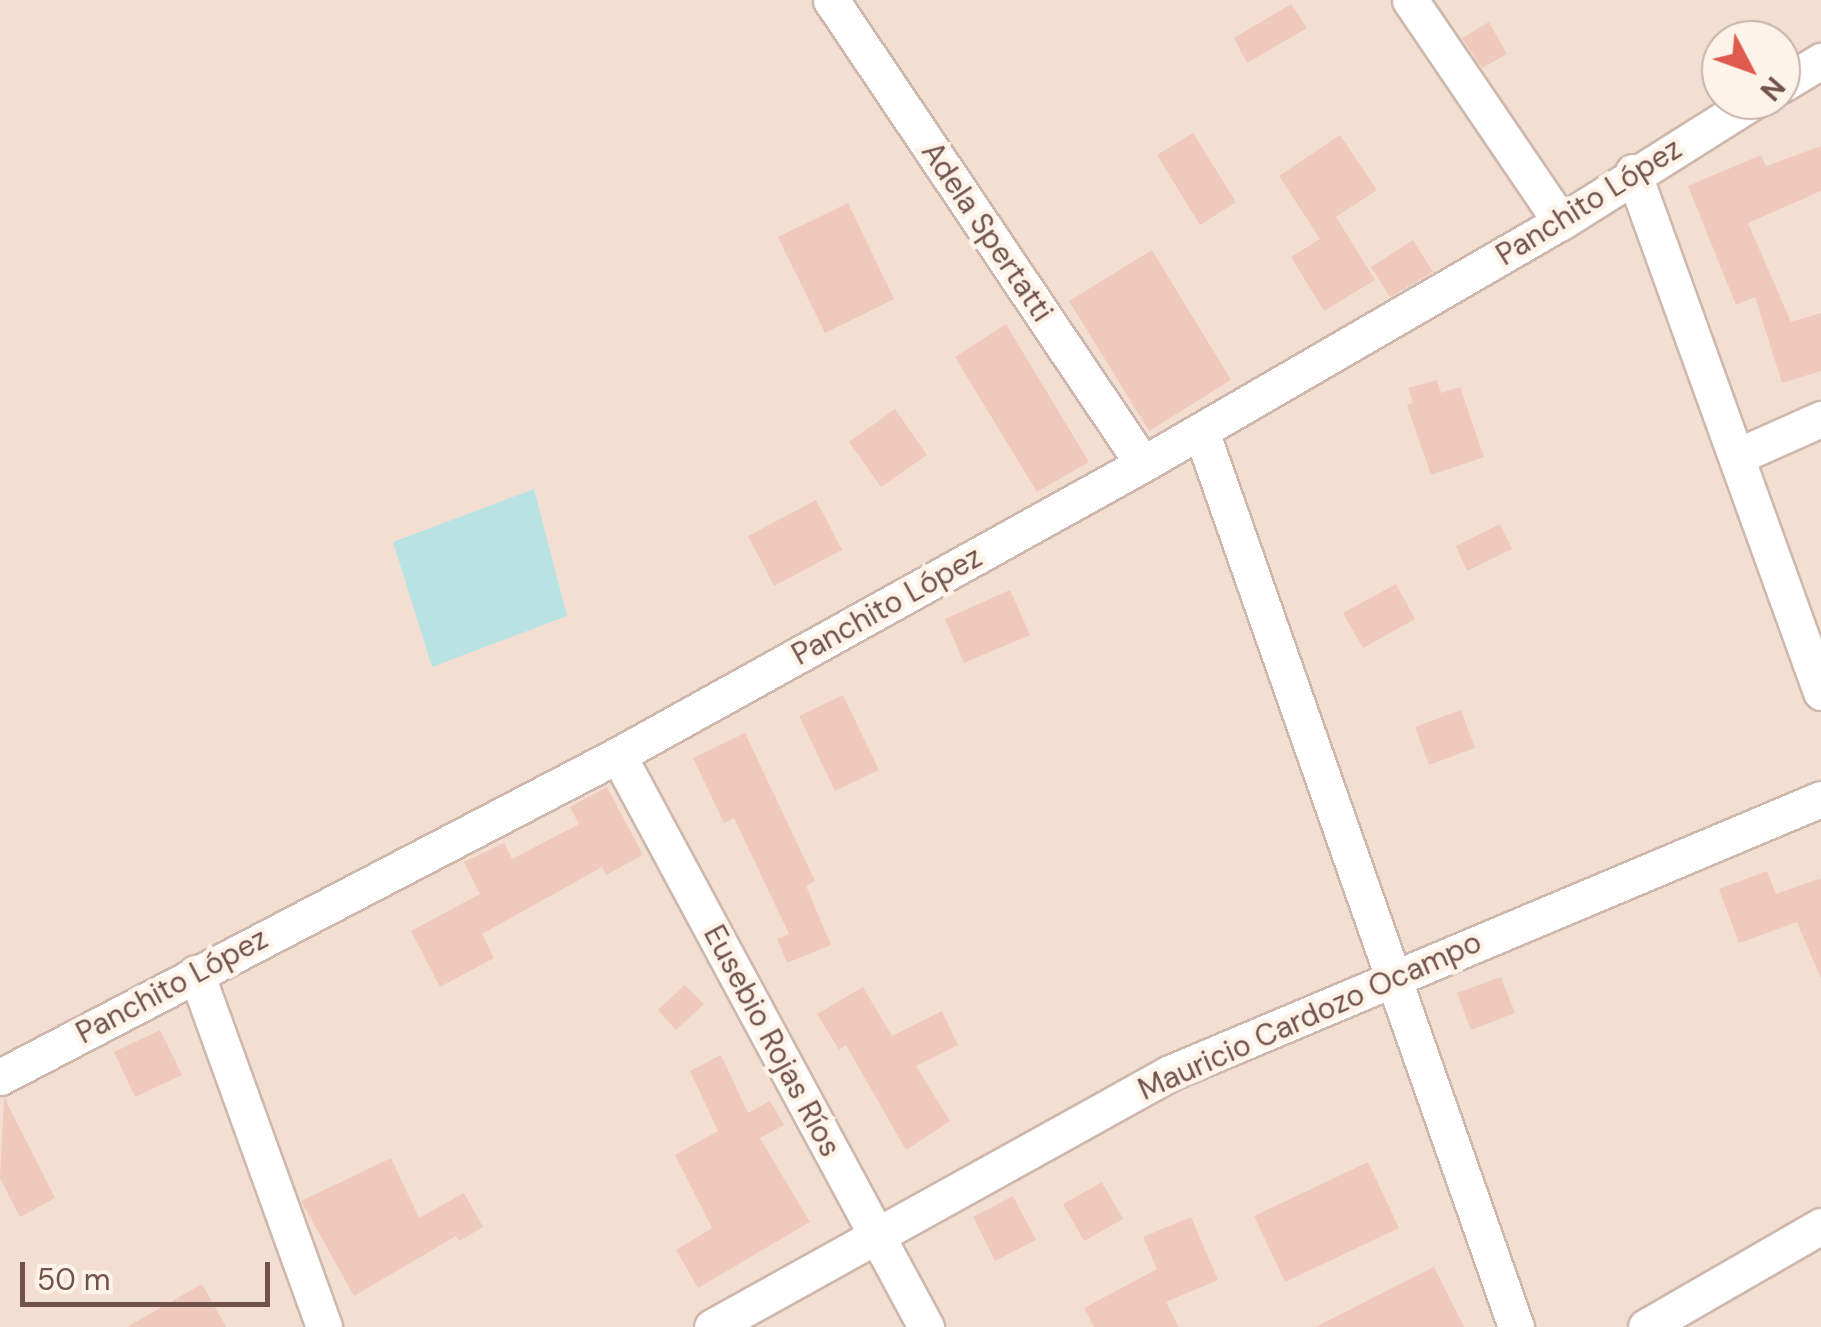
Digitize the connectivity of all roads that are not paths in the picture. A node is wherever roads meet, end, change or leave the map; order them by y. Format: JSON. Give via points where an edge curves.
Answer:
{"nodes":[{"id":1,"x":830,"y":0,"type":"edge"},
{"id":2,"x":1410,"y":0,"type":"edge"},
{"id":3,"x":1721,"y":120,"type":"edge"},
{"id":4,"x":1633,"y":172,"type":"junction"},
{"id":5,"x":1562,"y":222,"type":"junction"},
{"id":6,"x":1821,"y":419,"type":"edge"},
{"id":7,"x":1201,"y":431,"type":"junction"},
{"id":8,"x":1740,"y":455,"type":"junction"},
{"id":9,"x":1142,"y":464,"type":"junction"},
{"id":10,"x":1821,"y":692,"type":"edge"},
{"id":11,"x":618,"y":755,"type":"junction"},
{"id":12,"x":1821,"y":799,"type":"edge"},
{"id":13,"x":196,"y":972,"type":"junction"},
{"id":14,"x":1391,"y":977,"type":"junction"},
{"id":15,"x":0,"y":1078,"type":"edge"},
{"id":16,"x":1821,"y":1226,"type":"edge"},
{"id":17,"x":878,"y":1237,"type":"junction"},
{"id":18,"x":324,"y":1327,"type":"edge"},
{"id":19,"x":712,"y":1327,"type":"edge"},
{"id":20,"x":926,"y":1327,"type":"edge"},
{"id":21,"x":1516,"y":1327,"type":"edge"},
{"id":22,"x":1646,"y":1327,"type":"edge"}],
"edges":[{"from":1,"to":9,"type":"street","name":"Adela Spertatti"},
{"from":2,"to":5,"type":"street"},
{"from":3,"to":4,"type":"street","name":"Panchito López"},
{"from":4,"to":5,"type":"street","name":"Panchito López"},
{"from":4,"to":8,"type":"street"},
{"from":5,"to":7,"type":"street","name":"Panchito López"},
{"from":6,"to":8,"type":"street"},
{"from":7,"to":9,"type":"street","name":"Panchito López"},
{"from":7,"to":14,"type":"street"},
{"from":8,"to":10,"type":"street"},
{"from":9,"to":11,"type":"street","name":"Panchito López"},
{"from":11,"to":13,"type":"street","name":"Panchito López"},
{"from":11,"to":17,"type":"street","name":"Eusebio Rojas Ríos"},
{"from":12,"to":14,"type":"street","name":"Mauricio Cardozo Ocampo"},
{"from":13,"to":15,"type":"street","name":"Panchito López"},
{"from":13,"to":18,"type":"street"},
{"from":14,"to":17,"type":"street","name":"Mauricio Cardozo Ocampo","via":[[1170,1073]]},
{"from":14,"to":21,"type":"street"},
{"from":16,"to":22,"type":"street"},
{"from":17,"to":19,"type":"street","name":"Mauricio Cardozo Ocampo"},
{"from":17,"to":20,"type":"street","name":"Eusebio Rojas Ríos"}]}
